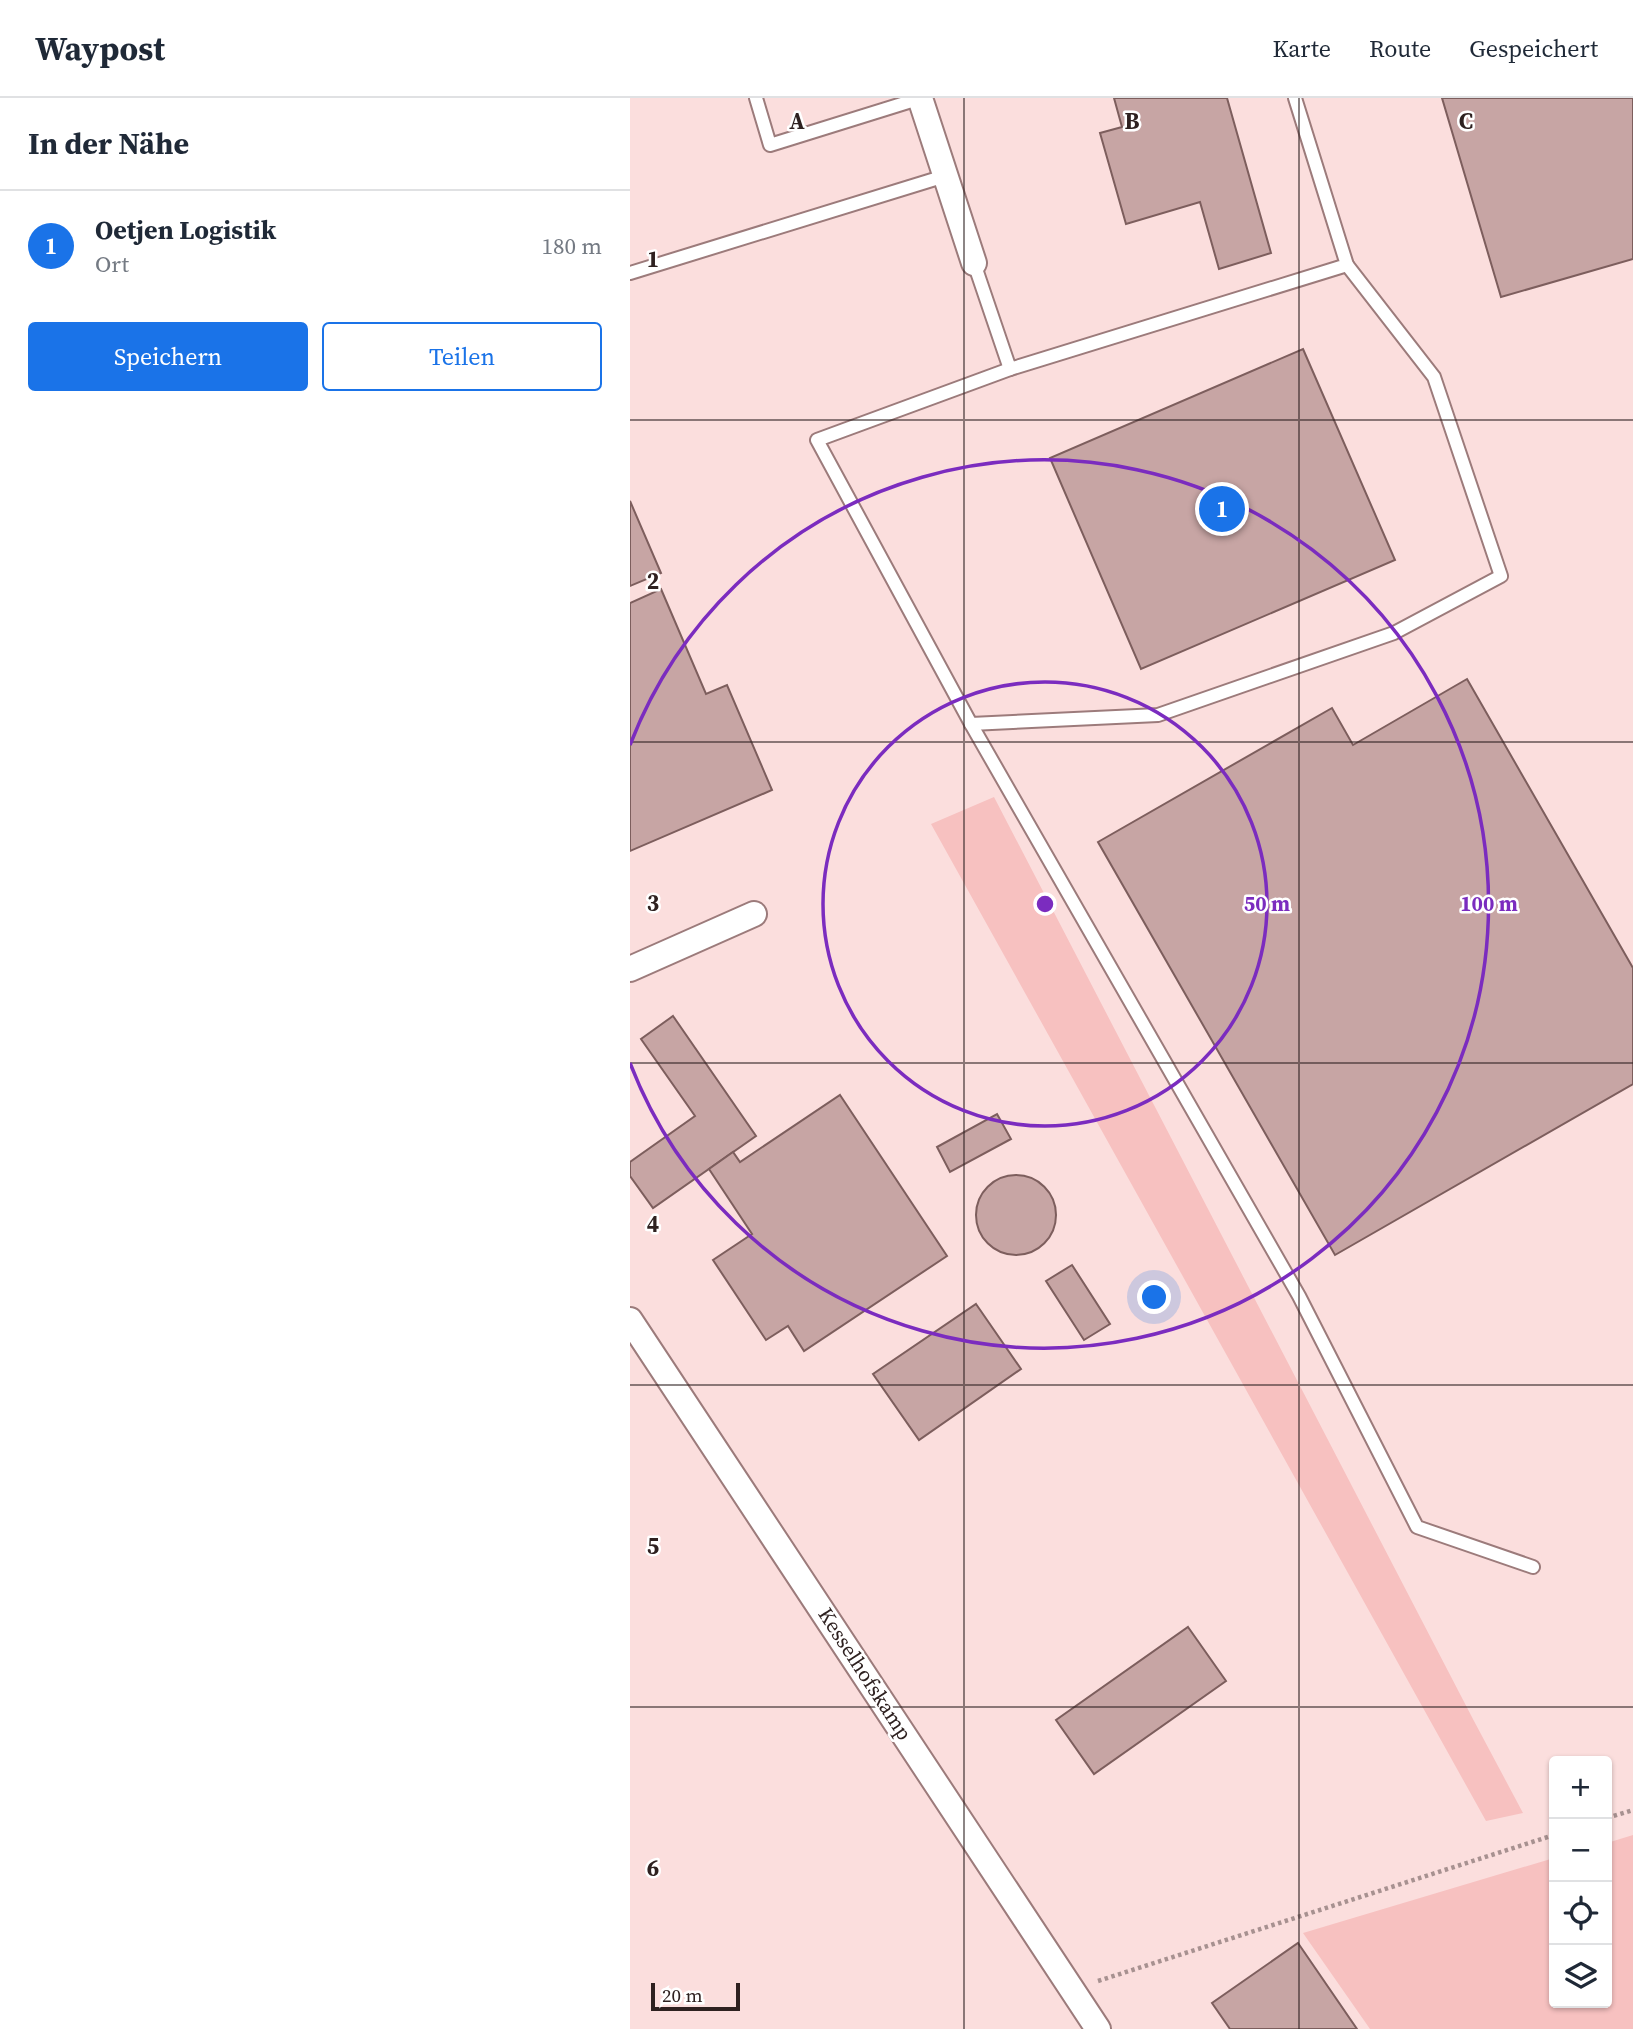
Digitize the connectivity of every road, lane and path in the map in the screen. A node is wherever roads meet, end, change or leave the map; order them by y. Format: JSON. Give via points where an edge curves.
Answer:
{"nodes":[{"id":1,"x":756,"y":98,"type":"edge"},
{"id":2,"x":920,"y":98,"type":"edge"},
{"id":3,"x":1294,"y":98,"type":"edge"},
{"id":4,"x":946,"y":176,"type":"junction"},
{"id":5,"x":974,"y":263,"type":"joint"},
{"id":6,"x":1347,"y":265,"type":"junction"},
{"id":7,"x":630,"y":273,"type":"edge"},
{"id":8,"x":1010,"y":369,"type":"junction"},
{"id":9,"x":971,"y":724,"type":"junction"},
{"id":10,"x":754,"y":914,"type":"dead end"},
{"id":11,"x":630,"y":969,"type":"edge"},
{"id":12,"x":630,"y":1320,"type":"edge"},
{"id":13,"x":1533,"y":1567,"type":"dead end"},
{"id":14,"x":1633,"y":1810,"type":"edge"},
{"id":15,"x":1612,"y":1816,"type":"edge"},
{"id":16,"x":1549,"y":1837,"type":"edge"},
{"id":17,"x":1072,"y":1989,"type":"junction"},
{"id":18,"x":1098,"y":2029,"type":"edge"}],
"edges":[{"from":1,"to":2,"type":"lane","via":[[770,145]]},
{"from":2,"to":4,"type":"street"},
{"from":3,"to":6,"type":"lane"},
{"from":4,"to":5,"type":"street"},
{"from":4,"to":7,"type":"lane"},
{"from":5,"to":8,"type":"lane"},
{"from":6,"to":8,"type":"lane"},
{"from":6,"to":9,"type":"lane","via":[[1434,377],[1501,576],[1394,633],[1158,715]]},
{"from":8,"to":9,"type":"lane","via":[[817,440]]},
{"from":9,"to":13,"type":"lane","via":[[1299,1296],[1417,1527]]},
{"from":10,"to":11,"type":"street"},
{"from":12,"to":17,"type":"street","name":"Kesselhofskamp"},
{"from":14,"to":15,"type":"path"},
{"from":16,"to":17,"type":"path"},
{"from":17,"to":18,"type":"street","name":"Kesselhofskamp"}]}
